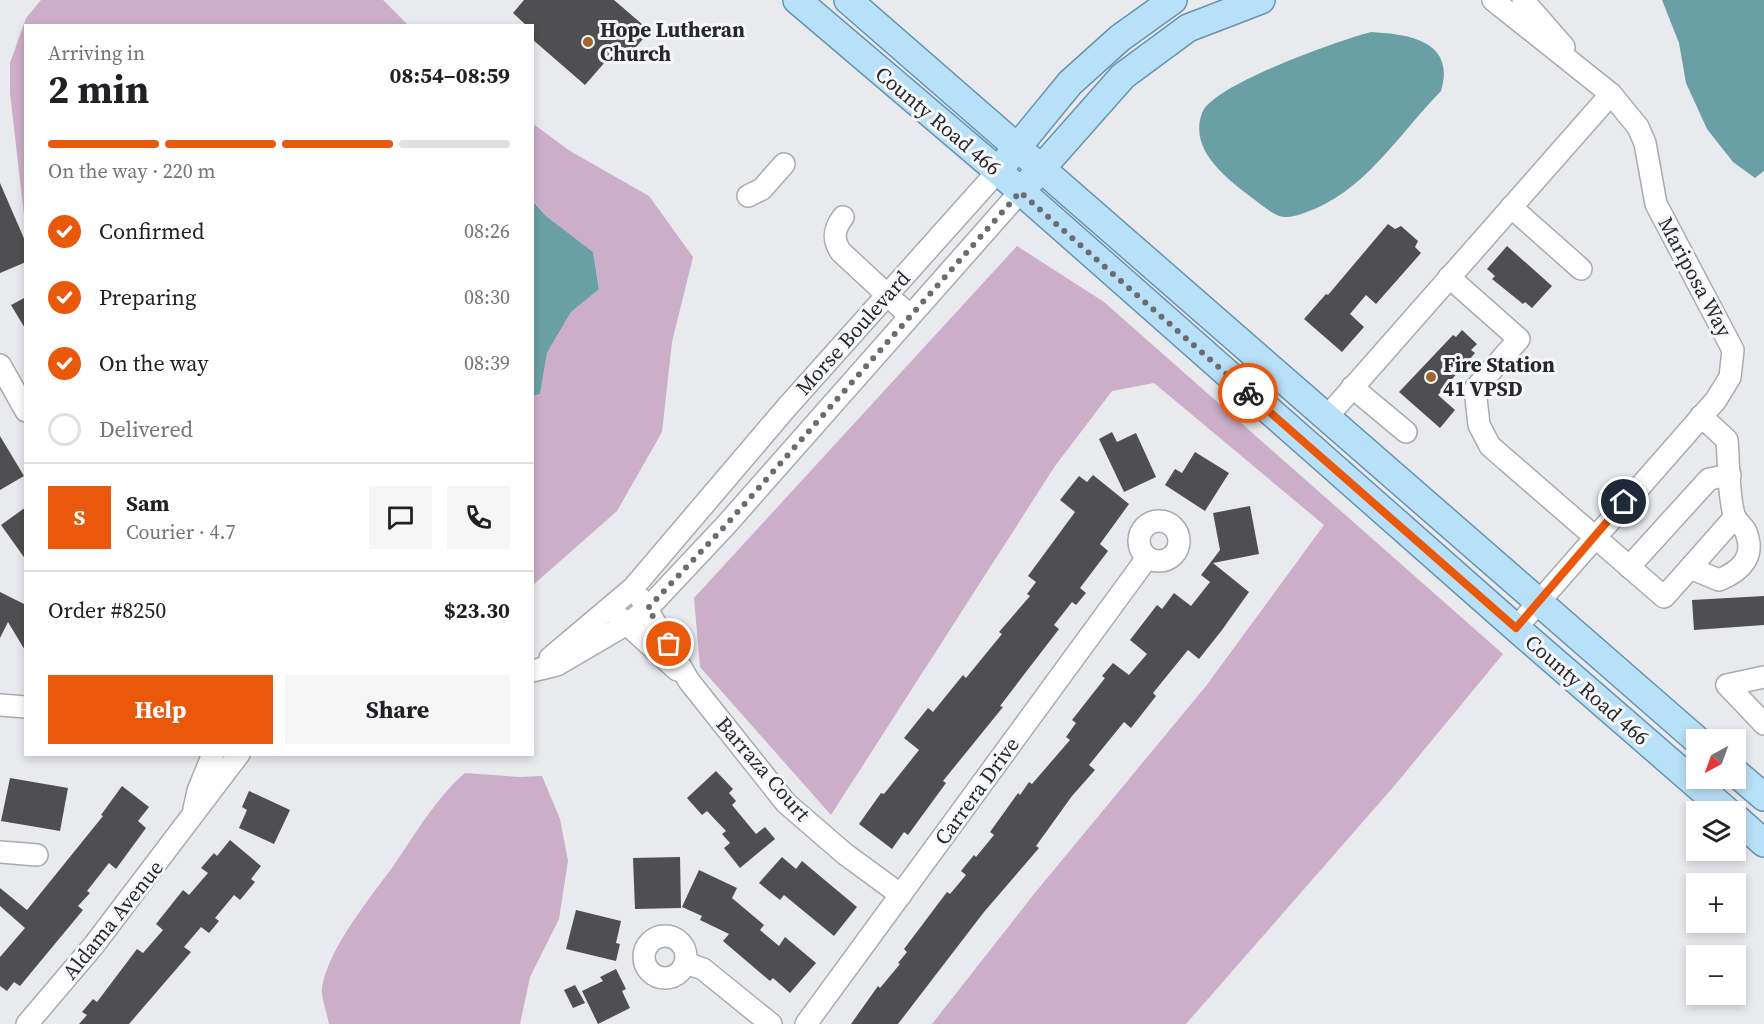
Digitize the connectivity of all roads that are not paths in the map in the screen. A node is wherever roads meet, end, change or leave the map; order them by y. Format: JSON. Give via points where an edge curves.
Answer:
{"nodes":[{"id":1,"x":797,"y":0,"type":"edge"},
{"id":2,"x":848,"y":0,"type":"edge"},
{"id":3,"x":1173,"y":0,"type":"edge"},
{"id":4,"x":1262,"y":0,"type":"edge"},
{"id":5,"x":1492,"y":0,"type":"edge"},
{"id":6,"x":1523,"y":0,"type":"edge"},
{"id":7,"x":1603,"y":88,"type":"junction"},
{"id":8,"x":1018,"y":146,"type":"junction"},
{"id":9,"x":784,"y":164,"type":"dead end"},
{"id":10,"x":1041,"y":168,"type":"junction"},
{"id":11,"x":998,"y":171,"type":"junction"},
{"id":12,"x":1020,"y":192,"type":"junction"},
{"id":13,"x":748,"y":196,"type":"dead end"},
{"id":14,"x":1511,"y":207,"type":"junction"},
{"id":15,"x":843,"y":217,"type":"dead end"},
{"id":16,"x":1581,"y":269,"type":"dead end"},
{"id":17,"x":1449,"y":277,"type":"junction"},
{"id":18,"x":886,"y":294,"type":"junction"},
{"id":19,"x":910,"y":316,"type":"junction"},
{"id":20,"x":0,"y":365,"type":"edge"},
{"id":21,"x":1352,"y":387,"type":"junction"},
{"id":22,"x":24,"y":407,"type":"edge"},
{"id":23,"x":787,"y":407,"type":"junction"},
{"id":24,"x":1701,"y":416,"type":"junction"},
{"id":25,"x":1326,"y":418,"type":"junction"},
{"id":26,"x":812,"y":428,"type":"junction"},
{"id":27,"x":1406,"y":432,"type":"dead end"},
{"id":28,"x":1730,"y":475,"type":"junction"},
{"id":29,"x":1735,"y":517,"type":"junction"},
{"id":30,"x":1593,"y":537,"type":"junction"},
{"id":31,"x":1147,"y":558,"type":"dead end"},
{"id":32,"x":1629,"y":567,"type":"junction"},
{"id":33,"x":1690,"y":568,"type":"junction"},
{"id":34,"x":633,"y":588,"type":"junction"},
{"id":35,"x":1538,"y":602,"type":"junction"},
{"id":36,"x":610,"y":608,"type":"junction"},
{"id":37,"x":648,"y":608,"type":"junction"},
{"id":38,"x":627,"y":624,"type":"junction"},
{"id":39,"x":1516,"y":628,"type":"junction"},
{"id":40,"x":534,"y":670,"type":"edge"},
{"id":41,"x":1764,"y":677,"type":"edge"},
{"id":42,"x":689,"y":681,"type":"junction"},
{"id":43,"x":0,"y":705,"type":"edge"},
{"id":44,"x":24,"y":707,"type":"edge"},
{"id":45,"x":1764,"y":724,"type":"edge"},
{"id":46,"x":1686,"y":730,"type":"edge"},
{"id":47,"x":212,"y":756,"type":"edge"},
{"id":48,"x":238,"y":756,"type":"edge"},
{"id":49,"x":1715,"y":801,"type":"edge"},
{"id":50,"x":194,"y":813,"type":"junction"},
{"id":51,"x":1746,"y":827,"type":"edge"},
{"id":52,"x":1764,"y":843,"type":"edge"},
{"id":53,"x":0,"y":852,"type":"edge"},
{"id":54,"x":37,"y":855,"type":"dead end"},
{"id":55,"x":901,"y":894,"type":"junction"},
{"id":56,"x":686,"y":963,"type":"dead end"},
{"id":57,"x":27,"y":1024,"type":"edge"},
{"id":58,"x":771,"y":1024,"type":"edge"},
{"id":59,"x":806,"y":1024,"type":"edge"}],
"edges":[{"from":1,"to":11,"type":"main road","name":"County Road 466"},
{"from":2,"to":8,"type":"main road","name":"County Road 466"},
{"from":3,"to":8,"type":"main road","name":"Morse Boulevard","via":[[1120,38],[1070,84]]},
{"from":4,"to":10,"type":"main road","name":"Morse Boulevard","via":[[1188,28],[1123,76]]},
{"from":5,"to":7,"type":"street","name":"Mariposa Way"},
{"from":6,"to":7,"type":"street","name":"Mariposa Way"},
{"from":7,"to":14,"type":"street"},
{"from":7,"to":24,"type":"street","name":"Mariposa Way","via":[[1638,127],[1645,143],[1656,204],[1733,350],[1730,377]]},
{"from":8,"to":10,"type":"main road","name":"County Road 466"},
{"from":8,"to":11,"type":"main road","name":"Morse Boulevard"},
{"from":9,"to":13,"type":"street","via":[[762,189]]},
{"from":10,"to":12,"type":"main road","name":"Morse Boulevard"},
{"from":10,"to":25,"type":"main road","name":"County Road 466"},
{"from":11,"to":12,"type":"main road","name":"County Road 466"},
{"from":11,"to":18,"type":"street","name":"Morse Boulevard"},
{"from":12,"to":19,"type":"street","name":"Morse Boulevard"},
{"from":12,"to":39,"type":"main road","name":"County Road 466"},
{"from":14,"to":16,"type":"street"},
{"from":14,"to":17,"type":"street"},
{"from":15,"to":18,"type":"street","via":[[836,226],[836,244]]},
{"from":17,"to":21,"type":"street"},
{"from":17,"to":30,"type":"street","via":[[1519,339],[1475,389],[1479,425],[1490,446]]},
{"from":18,"to":19,"type":"street"},
{"from":18,"to":23,"type":"street","name":"Morse Boulevard"},
{"from":19,"to":26,"type":"street","name":"Morse Boulevard"},
{"from":20,"to":22,"type":"street"},
{"from":21,"to":25,"type":"street"},
{"from":21,"to":27,"type":"street"},
{"from":23,"to":26,"type":"street"},
{"from":23,"to":34,"type":"street","name":"Morse Boulevard"},
{"from":24,"to":28,"type":"street","via":[[1727,440]]},
{"from":24,"to":30,"type":"street","name":"Mariposa Way"},
{"from":25,"to":35,"type":"main road","name":"County Road 466"},
{"from":26,"to":37,"type":"street","name":"Morse Boulevard"},
{"from":28,"to":29,"type":"street"},
{"from":28,"to":32,"type":"street","via":[[1709,479]]},
{"from":29,"to":33,"type":"street"},
{"from":29,"to":33,"type":"street","via":[[1749,542],[1748,556],[1736,573],[1719,580]]},
{"from":30,"to":32,"type":"street"},
{"from":30,"to":35,"type":"street","name":"Mariposa Way"},
{"from":31,"to":55,"type":"street","name":"Carrera Drive"},
{"from":32,"to":33,"type":"street","via":[[1664,597]]},
{"from":34,"to":36,"type":"street","name":"Morse Boulevard"},
{"from":34,"to":37,"type":"street","name":"Barraza Court"},
{"from":35,"to":39,"type":"street","name":"Mariposa Way"},
{"from":35,"to":46,"type":"main road","name":"County Road 466"},
{"from":36,"to":38,"type":"street","name":"Barraza Court"},
{"from":36,"to":40,"type":"street","name":"Morse Boulevard"},
{"from":37,"to":38,"type":"street","name":"Morse Boulevard"},
{"from":37,"to":42,"type":"street","name":"Barraza Court"},
{"from":38,"to":40,"type":"street","name":"Morse Boulevard","via":[[557,665]]},
{"from":38,"to":42,"type":"street","name":"Barraza Court"},
{"from":39,"to":49,"type":"main road","name":"County Road 466"},
{"from":41,"to":45,"type":"street","via":[[1727,685]]},
{"from":42,"to":55,"type":"street","name":"Barraza Court","via":[[786,803],[838,848]]},
{"from":43,"to":44,"type":"street"},
{"from":47,"to":50,"type":"street","name":"Aldama Avenue"},
{"from":48,"to":50,"type":"street","name":"Aldama Avenue"},
{"from":50,"to":57,"type":"street","name":"Aldama Avenue","via":[[94,945]]},
{"from":51,"to":52,"type":"main road"},
{"from":53,"to":54,"type":"street"},
{"from":55,"to":59,"type":"street","name":"Carrera Drive"},
{"from":56,"to":58,"type":"street","via":[[712,976]]}]}
